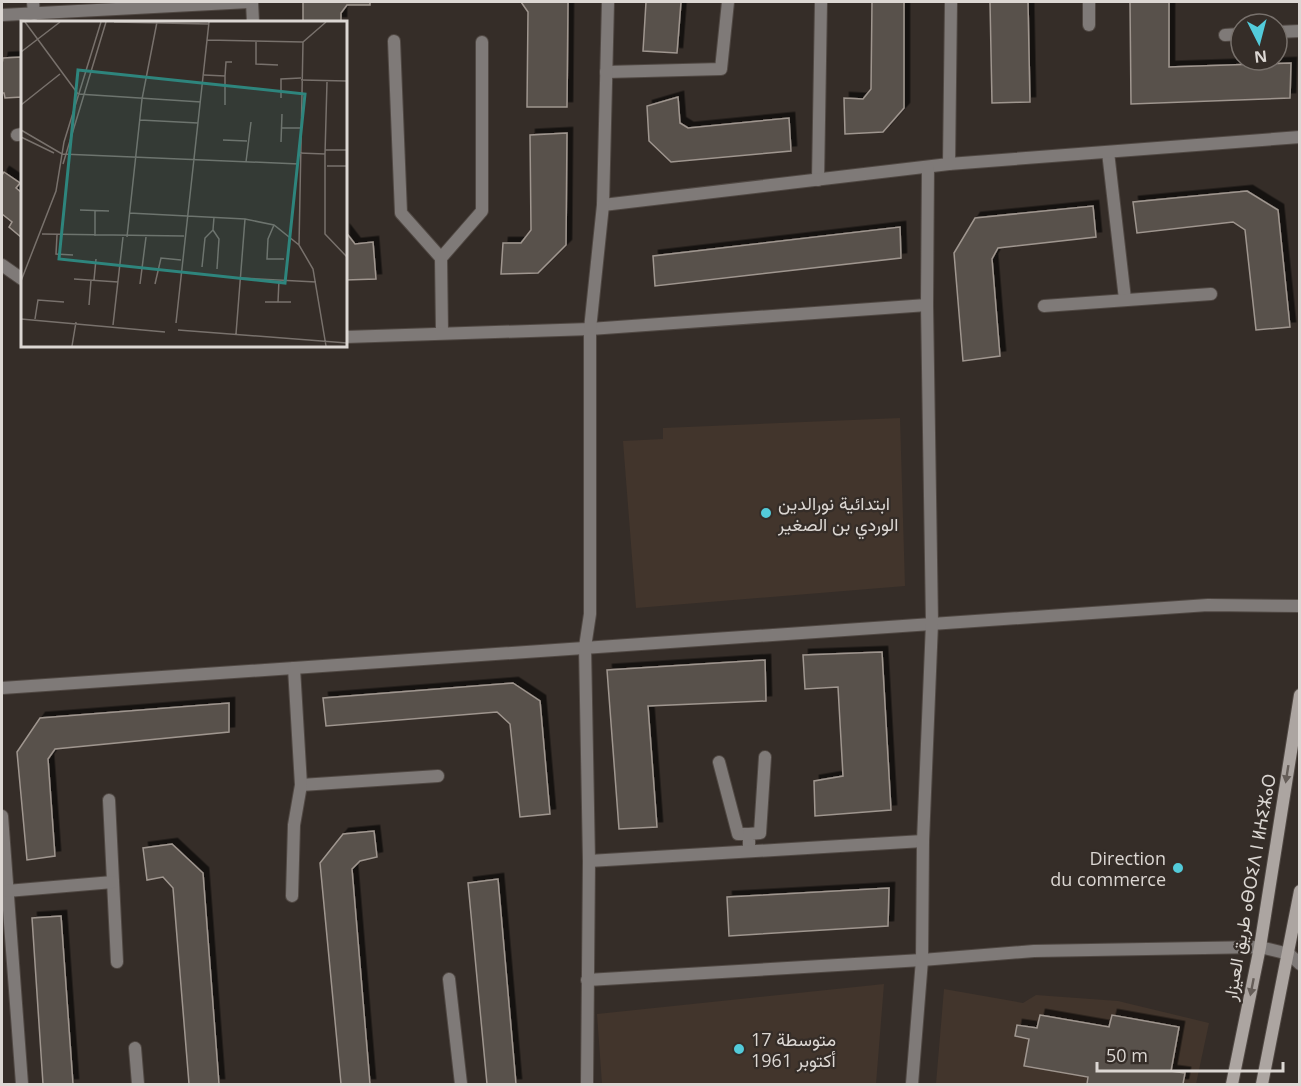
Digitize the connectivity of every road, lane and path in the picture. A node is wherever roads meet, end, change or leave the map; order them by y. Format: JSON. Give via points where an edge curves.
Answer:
{"nodes":[{"id":1,"x":251,"y":2,"type":"edge"},
{"id":2,"x":608,"y":2,"type":"edge"},
{"id":3,"x":728,"y":2,"type":"edge"},
{"id":4,"x":821,"y":2,"type":"edge"},
{"id":5,"x":951,"y":2,"type":"edge"},
{"id":6,"x":1089,"y":2,"type":"edge"},
{"id":7,"x":34,"y":8,"type":"edge"},
{"id":8,"x":2,"y":15,"type":"edge"},
{"id":9,"x":253,"y":21,"type":"edge"},
{"id":10,"x":1089,"y":25,"type":"dead end"},
{"id":11,"x":1225,"y":35,"type":"dead end"},
{"id":12,"x":1229,"y":35,"type":"edge"},
{"id":13,"x":394,"y":41,"type":"dead end"},
{"id":14,"x":482,"y":42,"type":"dead end"},
{"id":15,"x":606,"y":72,"type":"junction"},
{"id":16,"x":1299,"y":137,"type":"edge"},
{"id":17,"x":1108,"y":152,"type":"junction"},
{"id":18,"x":949,"y":164,"type":"junction"},
{"id":19,"x":928,"y":167,"type":"junction"},
{"id":20,"x":818,"y":180,"type":"junction"},
{"id":21,"x":603,"y":205,"type":"junction"},
{"id":22,"x":441,"y":258,"type":"junction"},
{"id":23,"x":2,"y":265,"type":"edge"},
{"id":24,"x":21,"y":278,"type":"edge"},
{"id":25,"x":1211,"y":294,"type":"dead end"},
{"id":26,"x":1125,"y":299,"type":"junction"},
{"id":27,"x":927,"y":305,"type":"junction"},
{"id":28,"x":1044,"y":306,"type":"dead end"},
{"id":29,"x":590,"y":328,"type":"junction"},
{"id":30,"x":442,"y":332,"type":"junction"},
{"id":31,"x":346,"y":337,"type":"edge"},
{"id":32,"x":1299,"y":606,"type":"edge"},
{"id":33,"x":932,"y":623,"type":"junction"},
{"id":34,"x":585,"y":647,"type":"junction"},
{"id":35,"x":294,"y":668,"type":"junction"},
{"id":36,"x":2,"y":688,"type":"edge"},
{"id":37,"x":1299,"y":695,"type":"edge"},
{"id":38,"x":765,"y":757,"type":"dead end"},
{"id":39,"x":719,"y":762,"type":"dead end"},
{"id":40,"x":438,"y":776,"type":"dead end"},
{"id":41,"x":301,"y":785,"type":"junction"},
{"id":42,"x":109,"y":800,"type":"dead end"},
{"id":43,"x":2,"y":816,"type":"edge"},
{"id":44,"x":748,"y":834,"type":"junction"},
{"id":45,"x":923,"y":841,"type":"junction"},
{"id":46,"x":749,"y":851,"type":"junction"},
{"id":47,"x":589,"y":861,"type":"junction"},
{"id":48,"x":113,"y":882,"type":"junction"},
{"id":49,"x":7,"y":891,"type":"junction"},
{"id":50,"x":1299,"y":891,"type":"edge"},
{"id":51,"x":292,"y":896,"type":"dead end"},
{"id":52,"x":1260,"y":947,"type":"junction"},
{"id":53,"x":1289,"y":954,"type":"junction"},
{"id":54,"x":922,"y":960,"type":"junction"},
{"id":55,"x":117,"y":962,"type":"dead end"},
{"id":56,"x":1299,"y":964,"type":"edge"},
{"id":57,"x":450,"y":979,"type":"dead end"},
{"id":58,"x":587,"y":980,"type":"junction"},
{"id":59,"x":135,"y":1048,"type":"dead end"},
{"id":60,"x":22,"y":1084,"type":"edge"},
{"id":61,"x":138,"y":1084,"type":"edge"},
{"id":62,"x":461,"y":1084,"type":"edge"},
{"id":63,"x":587,"y":1084,"type":"edge"},
{"id":64,"x":912,"y":1084,"type":"edge"},
{"id":65,"x":1232,"y":1084,"type":"edge"},
{"id":66,"x":1262,"y":1084,"type":"edge"}],
"edges":[{"from":1,"to":7,"type":"street"},
{"from":1,"to":9,"type":"street"},
{"from":2,"to":15,"type":"street"},
{"from":3,"to":15,"type":"street","via":[[721,69]]},
{"from":4,"to":20,"type":"street"},
{"from":5,"to":18,"type":"street"},
{"from":6,"to":10,"type":"street"},
{"from":7,"to":8,"type":"street"},
{"from":11,"to":12,"type":"street"},
{"from":13,"to":22,"type":"street","via":[[401,213]]},
{"from":14,"to":22,"type":"street","via":[[482,211]]},
{"from":15,"to":21,"type":"street"},
{"from":16,"to":17,"type":"street"},
{"from":17,"to":18,"type":"street"},
{"from":17,"to":26,"type":"street"},
{"from":18,"to":19,"type":"street"},
{"from":19,"to":20,"type":"street"},
{"from":19,"to":27,"type":"street"},
{"from":20,"to":21,"type":"street"},
{"from":21,"to":29,"type":"street"},
{"from":22,"to":30,"type":"street"},
{"from":23,"to":24,"type":"street"},
{"from":25,"to":26,"type":"street"},
{"from":26,"to":28,"type":"street"},
{"from":27,"to":29,"type":"street"},
{"from":27,"to":33,"type":"street"},
{"from":29,"to":30,"type":"street"},
{"from":29,"to":34,"type":"street","via":[[590,615]]},
{"from":30,"to":31,"type":"street"},
{"from":32,"to":33,"type":"street","via":[[1208,605]]},
{"from":33,"to":34,"type":"street"},
{"from":33,"to":45,"type":"street"},
{"from":34,"to":35,"type":"street"},
{"from":34,"to":47,"type":"street"},
{"from":35,"to":36,"type":"street"},
{"from":35,"to":41,"type":"street"},
{"from":37,"to":52,"type":"main road","name":"طريق العيزار ⴰⴱⵔⵉⴷ ⵏ ⵍⵄⵉⵣⴰⵔ","one_way":true},
{"from":38,"to":44,"type":"street","via":[[760,833]]},
{"from":39,"to":44,"type":"street","via":[[738,834]]},
{"from":40,"to":41,"type":"street"},
{"from":41,"to":51,"type":"street","via":[[294,825]]},
{"from":42,"to":48,"type":"street"},
{"from":43,"to":49,"type":"street"},
{"from":44,"to":46,"type":"street"},
{"from":45,"to":46,"type":"street"},
{"from":45,"to":54,"type":"street"},
{"from":46,"to":47,"type":"street"},
{"from":47,"to":58,"type":"street"},
{"from":48,"to":49,"type":"street"},
{"from":48,"to":55,"type":"street"},
{"from":49,"to":60,"type":"street"},
{"from":50,"to":53,"type":"main road"},
{"from":52,"to":53,"type":"street"},
{"from":52,"to":54,"type":"street","via":[[1034,951]]},
{"from":52,"to":65,"type":"main road","name":"طريق العيزار ⴰⴱⵔⵉⴷ ⵏ ⵍⵄⵉⵣⴰⵔ","one_way":true},
{"from":53,"to":56,"type":"street"},
{"from":53,"to":66,"type":"main road"},
{"from":54,"to":58,"type":"street"},
{"from":54,"to":64,"type":"street"},
{"from":57,"to":62,"type":"street"},
{"from":58,"to":63,"type":"street"},
{"from":59,"to":61,"type":"street"}]}
